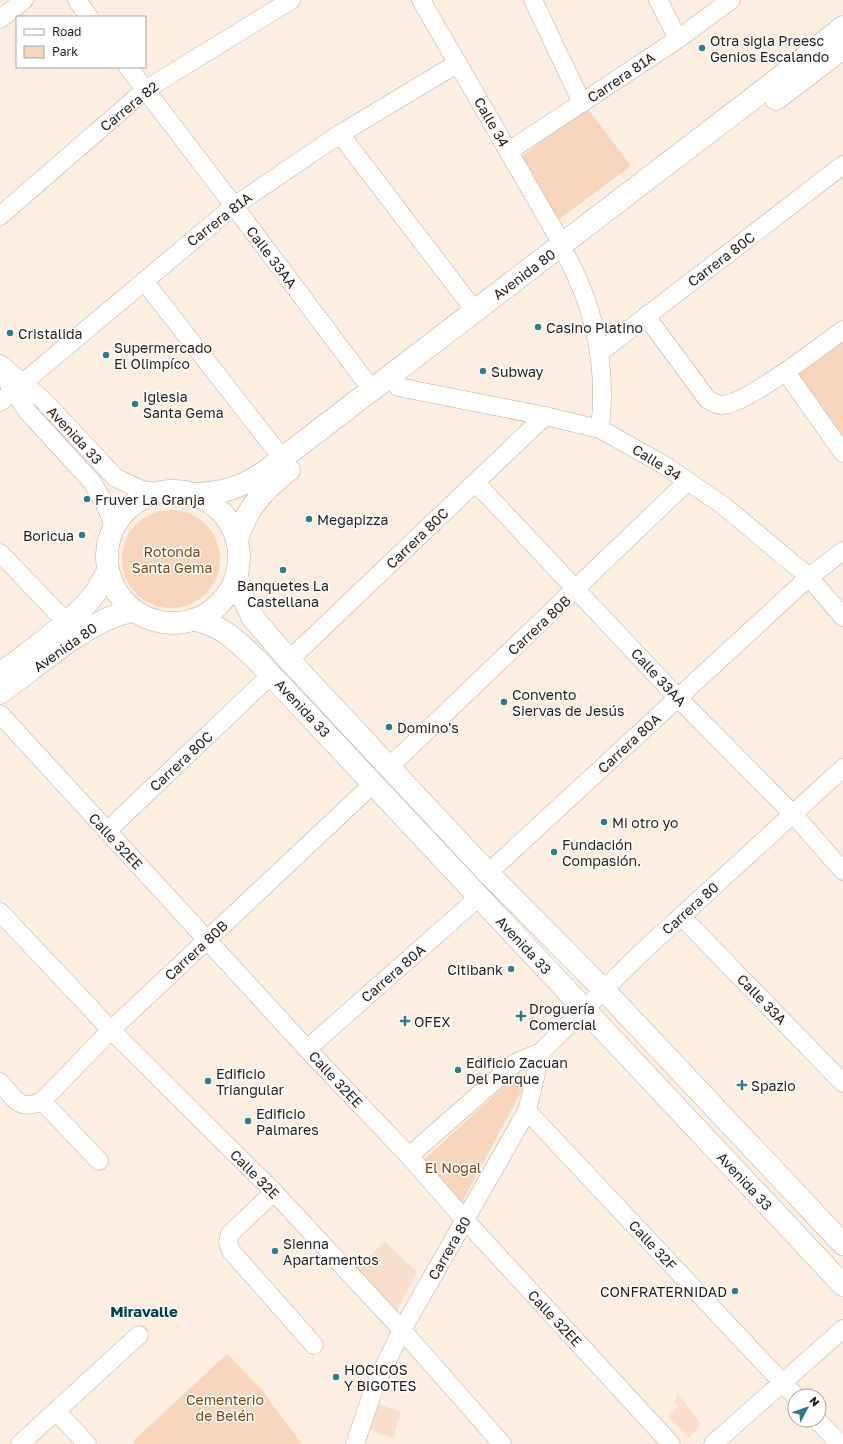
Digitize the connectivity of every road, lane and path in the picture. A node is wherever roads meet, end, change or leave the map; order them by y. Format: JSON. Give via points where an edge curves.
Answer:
{"nodes":[{"id":1,"x":24,"y":0,"type":"edge"},
{"id":2,"x":76,"y":0,"type":"edge"},
{"id":3,"x":291,"y":0,"type":"edge"},
{"id":4,"x":421,"y":0,"type":"edge"},
{"id":5,"x":532,"y":0,"type":"edge"},
{"id":6,"x":658,"y":0,"type":"edge"},
{"id":7,"x":731,"y":0,"type":"edge"},
{"id":8,"x":89,"y":16,"type":"edge"},
{"id":9,"x":0,"y":19,"type":"edge"},
{"id":10,"x":843,"y":27,"type":"edge"},
{"id":11,"x":678,"y":39,"type":"junction"},
{"id":12,"x":843,"y":48,"type":"edge"},
{"id":13,"x":458,"y":63,"type":"junction"},
{"id":14,"x":129,"y":68,"type":"edge"},
{"id":15,"x":145,"y":90,"type":"junction"},
{"id":16,"x":582,"y":103,"type":"junction"},
{"id":17,"x":340,"y":134,"type":"junction"},
{"id":18,"x":509,"y":151,"type":"junction"},
{"id":19,"x":843,"y":165,"type":"edge"},
{"id":20,"x":234,"y":206,"type":"junction"},
{"id":21,"x":0,"y":216,"type":"edge"},
{"id":22,"x":565,"y":251,"type":"junction"},
{"id":23,"x":144,"y":281,"type":"junction"},
{"id":24,"x":475,"y":311,"type":"junction"},
{"id":25,"x":646,"y":316,"type":"junction"},
{"id":26,"x":843,"y":330,"type":"edge"},
{"id":27,"x":600,"y":352,"type":"junction"},
{"id":28,"x":0,"y":364,"type":"edge"},
{"id":29,"x":0,"y":371,"type":"edge"},
{"id":30,"x":786,"y":372,"type":"junction"},
{"id":31,"x":398,"y":387,"type":"junction"},
{"id":32,"x":372,"y":390,"type":"junction"},
{"id":33,"x":12,"y":392,"type":"edge"},
{"id":34,"x":545,"y":416,"type":"junction"},
{"id":35,"x":600,"y":429,"type":"junction"},
{"id":36,"x":843,"y":453,"type":"edge"},
{"id":37,"x":282,"y":458,"type":"junction"},
{"id":38,"x":688,"y":481,"type":"junction"},
{"id":39,"x":476,"y":483,"type":"junction"},
{"id":40,"x":158,"y":492,"type":"junction"},
{"id":41,"x":193,"y":494,"type":"junction"},
{"id":42,"x":114,"y":526,"type":"junction"},
{"id":43,"x":237,"y":540,"type":"junction"},
{"id":44,"x":843,"y":551,"type":"edge"},
{"id":45,"x":0,"y":553,"type":"edge"},
{"id":46,"x":108,"y":571,"type":"junction"},
{"id":47,"x":237,"y":576,"type":"junction"},
{"id":48,"x":809,"y":577,"type":"junction"},
{"id":49,"x":577,"y":589,"type":"junction"},
{"id":50,"x":134,"y":611,"type":"junction"},
{"id":51,"x":843,"y":617,"type":"edge"},
{"id":52,"x":195,"y":620,"type":"junction"},
{"id":53,"x":66,"y":622,"type":"junction"},
{"id":54,"x":289,"y":660,"type":"junction"},
{"id":55,"x":0,"y":674,"type":"edge"},
{"id":56,"x":272,"y":675,"type":"junction"},
{"id":57,"x":0,"y":694,"type":"edge"},
{"id":58,"x":678,"y":698,"type":"junction"},
{"id":59,"x":0,"y":714,"type":"edge"},
{"id":60,"x":389,"y":767,"type":"junction"},
{"id":61,"x":843,"y":768,"type":"edge"},
{"id":62,"x":374,"y":784,"type":"junction"},
{"id":63,"x":793,"y":814,"type":"junction"},
{"id":64,"x":107,"y":831,"type":"junction"},
{"id":65,"x":843,"y":871,"type":"edge"},
{"id":66,"x":488,"y":873,"type":"junction"},
{"id":67,"x":479,"y":897,"type":"junction"},
{"id":68,"x":0,"y":912,"type":"edge"},
{"id":69,"x":681,"y":916,"type":"junction"},
{"id":70,"x":207,"y":939,"type":"junction"},
{"id":71,"x":604,"y":990,"type":"junction"},
{"id":72,"x":584,"y":1010,"type":"junction"},
{"id":73,"x":111,"y":1030,"type":"junction"},
{"id":74,"x":307,"y":1048,"type":"junction"},
{"id":75,"x":541,"y":1052,"type":"junction"},
{"id":76,"x":0,"y":1082,"type":"edge"},
{"id":77,"x":843,"y":1083,"type":"edge"},
{"id":78,"x":42,"y":1101,"type":"junction"},
{"id":79,"x":527,"y":1112,"type":"junction"},
{"id":80,"x":410,"y":1156,"type":"junction"},
{"id":81,"x":99,"y":1161,"type":"dead end"},
{"id":82,"x":274,"y":1192,"type":"junction"},
{"id":83,"x":465,"y":1220,"type":"junction"},
{"id":84,"x":843,"y":1244,"type":"edge"},
{"id":85,"x":843,"y":1285,"type":"edge"},
{"id":86,"x":843,"y":1329,"type":"edge"},
{"id":87,"x":402,"y":1330,"type":"junction"},
{"id":88,"x":139,"y":1335,"type":"dead end"},
{"id":89,"x":314,"y":1345,"type":"dead end"},
{"id":90,"x":782,"y":1382,"type":"junction"},
{"id":91,"x":788,"y":1388,"type":"edge"},
{"id":92,"x":56,"y":1411,"type":"junction"},
{"id":93,"x":825,"y":1428,"type":"edge"},
{"id":94,"x":20,"y":1444,"type":"edge"},
{"id":95,"x":87,"y":1444,"type":"edge"},
{"id":96,"x":355,"y":1444,"type":"edge"},
{"id":97,"x":502,"y":1444,"type":"edge"},
{"id":98,"x":671,"y":1444,"type":"edge"},
{"id":99,"x":712,"y":1444,"type":"edge"},
{"id":100,"x":840,"y":1444,"type":"edge"}],
"edges":[{"from":1,"to":9,"type":"street"},
{"from":2,"to":8,"type":"street"},
{"from":3,"to":15,"type":"street","name":"Carrera 82"},
{"from":4,"to":13,"type":"street","name":"Calle 34"},
{"from":5,"to":16,"type":"street"},
{"from":6,"to":11,"type":"street"},
{"from":7,"to":11,"type":"street","name":"Carrera 81A"},
{"from":10,"to":22,"type":"main road","name":"Avenida 80"},
{"from":11,"to":16,"type":"street","name":"Carrera 81A"},
{"from":12,"to":22,"type":"main road","name":"Avenida 80"},
{"from":13,"to":17,"type":"street","name":"Carrera 81A"},
{"from":13,"to":18,"type":"street","name":"Calle 34"},
{"from":14,"to":15,"type":"street","name":"Calle 33AA"},
{"from":15,"to":20,"type":"street","name":"Calle 33AA"},
{"from":15,"to":21,"type":"street","name":"Carrera 82"},
{"from":16,"to":18,"type":"street","name":"Carrera 81A"},
{"from":17,"to":20,"type":"street","name":"Carrera 81A"},
{"from":17,"to":24,"type":"street"},
{"from":18,"to":22,"type":"street","name":"Calle 34"},
{"from":19,"to":25,"type":"street","name":"Carrera 80C"},
{"from":20,"to":23,"type":"street","name":"Carrera 81A"},
{"from":20,"to":32,"type":"street","name":"Calle 33AA"},
{"from":22,"to":24,"type":"main road","name":"Avenida 80"},
{"from":22,"to":27,"type":"street","name":"Calle 34","via":[[585,296]]},
{"from":22,"to":31,"type":"main road","name":"Avenida 80"},
{"from":23,"to":33,"type":"street","name":"Carrera 81A"},
{"from":23,"to":37,"type":"street"},
{"from":24,"to":32,"type":"main road","name":"Avenida 80"},
{"from":25,"to":27,"type":"street","name":"Carrera 80C"},
{"from":25,"to":30,"type":"street","via":[[708,400],[721,405],[734,403]]},
{"from":26,"to":30,"type":"street"},
{"from":27,"to":35,"type":"street","name":"Calle 34","via":[[603,390]]},
{"from":28,"to":33,"type":"street","name":"Avenida 33"},
{"from":29,"to":33,"type":"street","name":"Avenida 33"},
{"from":30,"to":36,"type":"street"},
{"from":31,"to":34,"type":"street"},
{"from":31,"to":43,"type":"main road","name":"Avenida 80","via":[[267,487],[241,525]]},
{"from":32,"to":37,"type":"main road","name":"Avenida 80"},
{"from":33,"to":40,"type":"street","name":"Avenida 33","via":[[42,399],[116,478],[142,490]]},
{"from":33,"to":42,"type":"street","name":"Avenida 33","via":[[92,482]]},
{"from":34,"to":35,"type":"street"},
{"from":34,"to":39,"type":"street","name":"Carrera 80C"},
{"from":35,"to":38,"type":"street","name":"Calle 34","via":[[633,446]]},
{"from":37,"to":41,"type":"main road","name":"Avenida 80","via":[[249,482],[232,489],[217,493]]},
{"from":38,"to":48,"type":"street","name":"Calle 34","via":[[753,529]]},
{"from":38,"to":49,"type":"street","name":"Carrera 80B"},
{"from":39,"to":49,"type":"street","name":"Calle 33AA"},
{"from":39,"to":54,"type":"street","name":"Carrera 80C"},
{"from":40,"to":41,"type":"main road","via":[[175,490]]},
{"from":40,"to":42,"type":"main road","via":[[141,498],[129,507]]},
{"from":41,"to":43,"type":"main road","via":[[209,501],[223,514]]},
{"from":42,"to":46,"type":"main road","via":[[108,540]]},
{"from":43,"to":47,"type":"main road"},
{"from":44,"to":48,"type":"street","name":"Carrera 80A"},
{"from":45,"to":53,"type":"street"},
{"from":46,"to":50,"type":"main road","via":[[113,586],[122,600]]},
{"from":46,"to":53,"type":"main road","name":"Avenida 80","via":[[95,593]]},
{"from":47,"to":52,"type":"main road","via":[[221,603]]},
{"from":47,"to":54,"type":"main road","name":"Avenida 33","via":[[243,598],[253,618]]},
{"from":48,"to":51,"type":"street","name":"Calle 34"},
{"from":48,"to":58,"type":"street","name":"Carrera 80A"},
{"from":49,"to":58,"type":"street","name":"Calle 33AA"},
{"from":49,"to":60,"type":"street","name":"Carrera 80B"},
{"from":50,"to":52,"type":"main road","via":[[164,623]]},
{"from":50,"to":57,"type":"main road","name":"Avenida 80","via":[[116,615],[86,631]]},
{"from":52,"to":56,"type":"main road","name":"Avenida 33","via":[[211,623],[226,632]]},
{"from":53,"to":55,"type":"main road","name":"Avenida 80"},
{"from":54,"to":60,"type":"main road","name":"Avenida 33"},
{"from":56,"to":62,"type":"main road","name":"Avenida 33"},
{"from":56,"to":64,"type":"street","name":"Carrera 80C"},
{"from":58,"to":63,"type":"street","name":"Calle 33AA"},
{"from":58,"to":66,"type":"street","name":"Carrera 80A"},
{"from":59,"to":64,"type":"street","name":"Calle 32EE"},
{"from":60,"to":66,"type":"main road","name":"Avenida 33"},
{"from":61,"to":63,"type":"street","name":"Carrera 80"},
{"from":62,"to":67,"type":"main road","name":"Avenida 33"},
{"from":62,"to":70,"type":"street","name":"Carrera 80B"},
{"from":63,"to":65,"type":"street","name":"Calle 33AA"},
{"from":63,"to":69,"type":"street","name":"Carrera 80"},
{"from":64,"to":70,"type":"street","name":"Calle 32EE"},
{"from":66,"to":71,"type":"main road","name":"Avenida 33"},
{"from":67,"to":72,"type":"main road","name":"Avenida 33"},
{"from":67,"to":74,"type":"street","name":"Carrera 80A"},
{"from":68,"to":73,"type":"street","name":"Calle 32E"},
{"from":69,"to":71,"type":"street","name":"Carrera 80"},
{"from":69,"to":77,"type":"street","name":"Calle 33A"},
{"from":70,"to":73,"type":"street","name":"Carrera 80B"},
{"from":70,"to":74,"type":"street","name":"Calle 32EE"},
{"from":71,"to":72,"type":"street","name":"Carrera 80"},
{"from":71,"to":84,"type":"main road","name":"Avenida 33"},
{"from":72,"to":75,"type":"street","name":"Carrera 80"},
{"from":72,"to":85,"type":"main road","name":"Avenida 33"},
{"from":73,"to":78,"type":"street","name":"Carrera 80B"},
{"from":73,"to":82,"type":"street","name":"Calle 32E"},
{"from":74,"to":80,"type":"street","name":"Calle 32EE"},
{"from":75,"to":79,"type":"street","name":"Carrera 80"},
{"from":75,"to":80,"type":"street","name":"Carrera 80","via":[[515,1062]]},
{"from":76,"to":78,"type":"street","via":[[18,1102],[26,1106]]},
{"from":78,"to":81,"type":"street"},
{"from":79,"to":83,"type":"street","name":"Carrera 80"},
{"from":79,"to":90,"type":"street","name":"Calle 32F"},
{"from":80,"to":83,"type":"street","name":"Calle 32EE"},
{"from":82,"to":87,"type":"street","name":"Calle 32E"},
{"from":82,"to":89,"type":"street","via":[[230,1234],[228,1242],[231,1251]]},
{"from":83,"to":87,"type":"street","name":"Carrera 80"},
{"from":83,"to":98,"type":"street","name":"Calle 32EE"},
{"from":86,"to":90,"type":"street"},
{"from":87,"to":96,"type":"street","name":"Carrera 80","via":[[376,1383]]},
{"from":87,"to":97,"type":"street","name":"Calle 32E"},
{"from":88,"to":92,"type":"street"},
{"from":90,"to":91,"type":"street","name":"Calle 32F"},
{"from":90,"to":99,"type":"street"},
{"from":92,"to":94,"type":"street"},
{"from":92,"to":95,"type":"street"},
{"from":93,"to":100,"type":"street"}]}
